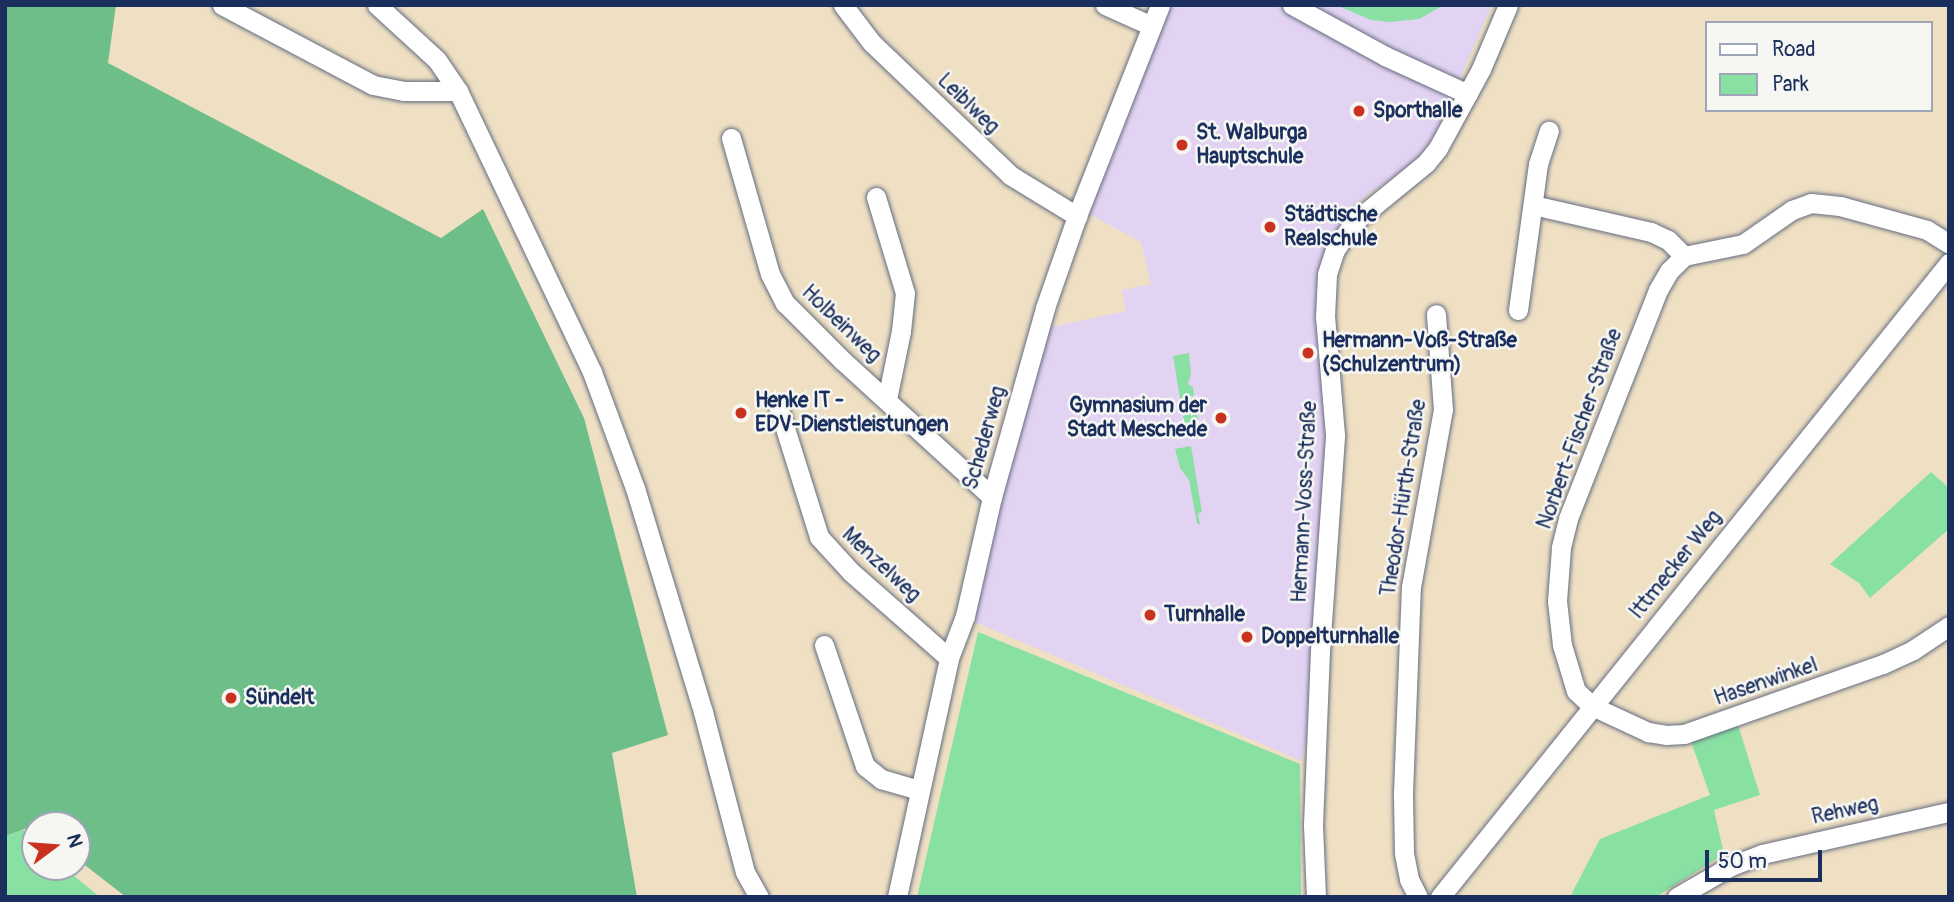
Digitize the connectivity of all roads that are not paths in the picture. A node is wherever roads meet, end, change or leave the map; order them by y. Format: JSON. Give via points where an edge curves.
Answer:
{"nodes":[{"id":1,"x":222,"y":5,"type":"edge"},
{"id":2,"x":377,"y":5,"type":"edge"},
{"id":3,"x":843,"y":5,"type":"edge"},
{"id":4,"x":1105,"y":5,"type":"edge"},
{"id":5,"x":1160,"y":5,"type":"edge"},
{"id":6,"x":1292,"y":5,"type":"edge"},
{"id":7,"x":1508,"y":5,"type":"edge"},
{"id":8,"x":1152,"y":26,"type":"junction"},
{"id":9,"x":458,"y":91,"type":"junction"},
{"id":10,"x":1468,"y":94,"type":"junction"},
{"id":11,"x":1549,"y":131,"type":"dead end"},
{"id":12,"x":731,"y":138,"type":"dead end"},
{"id":13,"x":876,"y":197,"type":"dead end"},
{"id":14,"x":1533,"y":205,"type":"junction"},
{"id":15,"x":1077,"y":216,"type":"junction"},
{"id":16,"x":1949,"y":244,"type":"edge"},
{"id":17,"x":1684,"y":256,"type":"junction"},
{"id":18,"x":1949,"y":263,"type":"edge"},
{"id":19,"x":1518,"y":310,"type":"dead end"},
{"id":20,"x":1436,"y":314,"type":"dead end"},
{"id":21,"x":887,"y":399,"type":"junction"},
{"id":22,"x":779,"y":409,"type":"dead end"},
{"id":23,"x":992,"y":496,"type":"junction"},
{"id":24,"x":1949,"y":626,"type":"edge"},
{"id":25,"x":824,"y":645,"type":"dead end"},
{"id":26,"x":949,"y":659,"type":"junction"},
{"id":27,"x":1592,"y":706,"type":"junction"},
{"id":28,"x":919,"y":790,"type":"junction"},
{"id":29,"x":1949,"y":812,"type":"edge"},
{"id":30,"x":759,"y":897,"type":"edge"},
{"id":31,"x":897,"y":897,"type":"edge"},
{"id":32,"x":1316,"y":897,"type":"edge"},
{"id":33,"x":1418,"y":897,"type":"edge"},
{"id":34,"x":1440,"y":897,"type":"edge"},
{"id":35,"x":1677,"y":897,"type":"edge"}],
"edges":[{"from":1,"to":9,"type":"street","via":[[373,85],[403,91]]},
{"from":2,"to":9,"type":"street","via":[[431,53]]},
{"from":3,"to":15,"type":"street","name":"Leiblweg","via":[[872,43],[1010,175]]},
{"from":4,"to":8,"type":"street"},
{"from":5,"to":8,"type":"street","name":"Schederweg"},
{"from":6,"to":10,"type":"street","via":[[1385,56]]},
{"from":7,"to":10,"type":"street","name":"Hermann-Voss-Straße"},
{"from":8,"to":15,"type":"street","name":"Schederweg"},
{"from":9,"to":30,"type":"street","via":[[586,359],[620,442],[683,641],[745,872]]},
{"from":10,"to":32,"type":"street","name":"Hermann-Voss-Straße","via":[[1431,157],[1359,215],[1330,261],[1324,302],[1335,435],[1320,651],[1313,825]]},
{"from":11,"to":14,"type":"street","via":[[1538,164]]},
{"from":12,"to":21,"type":"street","name":"Holbeinweg","via":[[780,295],[833,352]]},
{"from":13,"to":21,"type":"street","via":[[905,293]]},
{"from":14,"to":17,"type":"street","via":[[1651,232],[1668,240]]},
{"from":14,"to":19,"type":"street"},
{"from":15,"to":23,"type":"street","name":"Schederweg","via":[[1045,308]]},
{"from":16,"to":17,"type":"street","via":[[1927,230],[1832,204],[1811,203],[1792,210],[1743,244]]},
{"from":17,"to":27,"type":"street","name":"Norbert-Fischer-Straße","via":[[1669,271],[1646,317],[1578,490],[1561,548],[1557,601],[1562,645],[1571,681]]},
{"from":18,"to":27,"type":"street","name":"Ittmecker Weg"},
{"from":20,"to":33,"type":"street","name":"Theodor-Hürth-Straße","via":[[1443,410],[1411,587],[1403,793],[1404,853]]},
{"from":21,"to":23,"type":"street","name":"Holbeinweg"},
{"from":22,"to":26,"type":"street","name":"Menzelweg","via":[[786,452],[829,551]]},
{"from":23,"to":26,"type":"street","name":"Schederweg","via":[[965,616]]},
{"from":24,"to":27,"type":"street","name":"Hasenwinkel","via":[[1883,664],[1684,734],[1648,732]]},
{"from":25,"to":28,"type":"street","via":[[865,766],[876,777]]},
{"from":26,"to":28,"type":"street","name":"Schederweg"},
{"from":27,"to":34,"type":"street","name":"Ittmecker Weg"},
{"from":28,"to":31,"type":"street","name":"Schederweg"},
{"from":29,"to":35,"type":"street","name":"Rehweg","via":[[1762,854]]}]}
